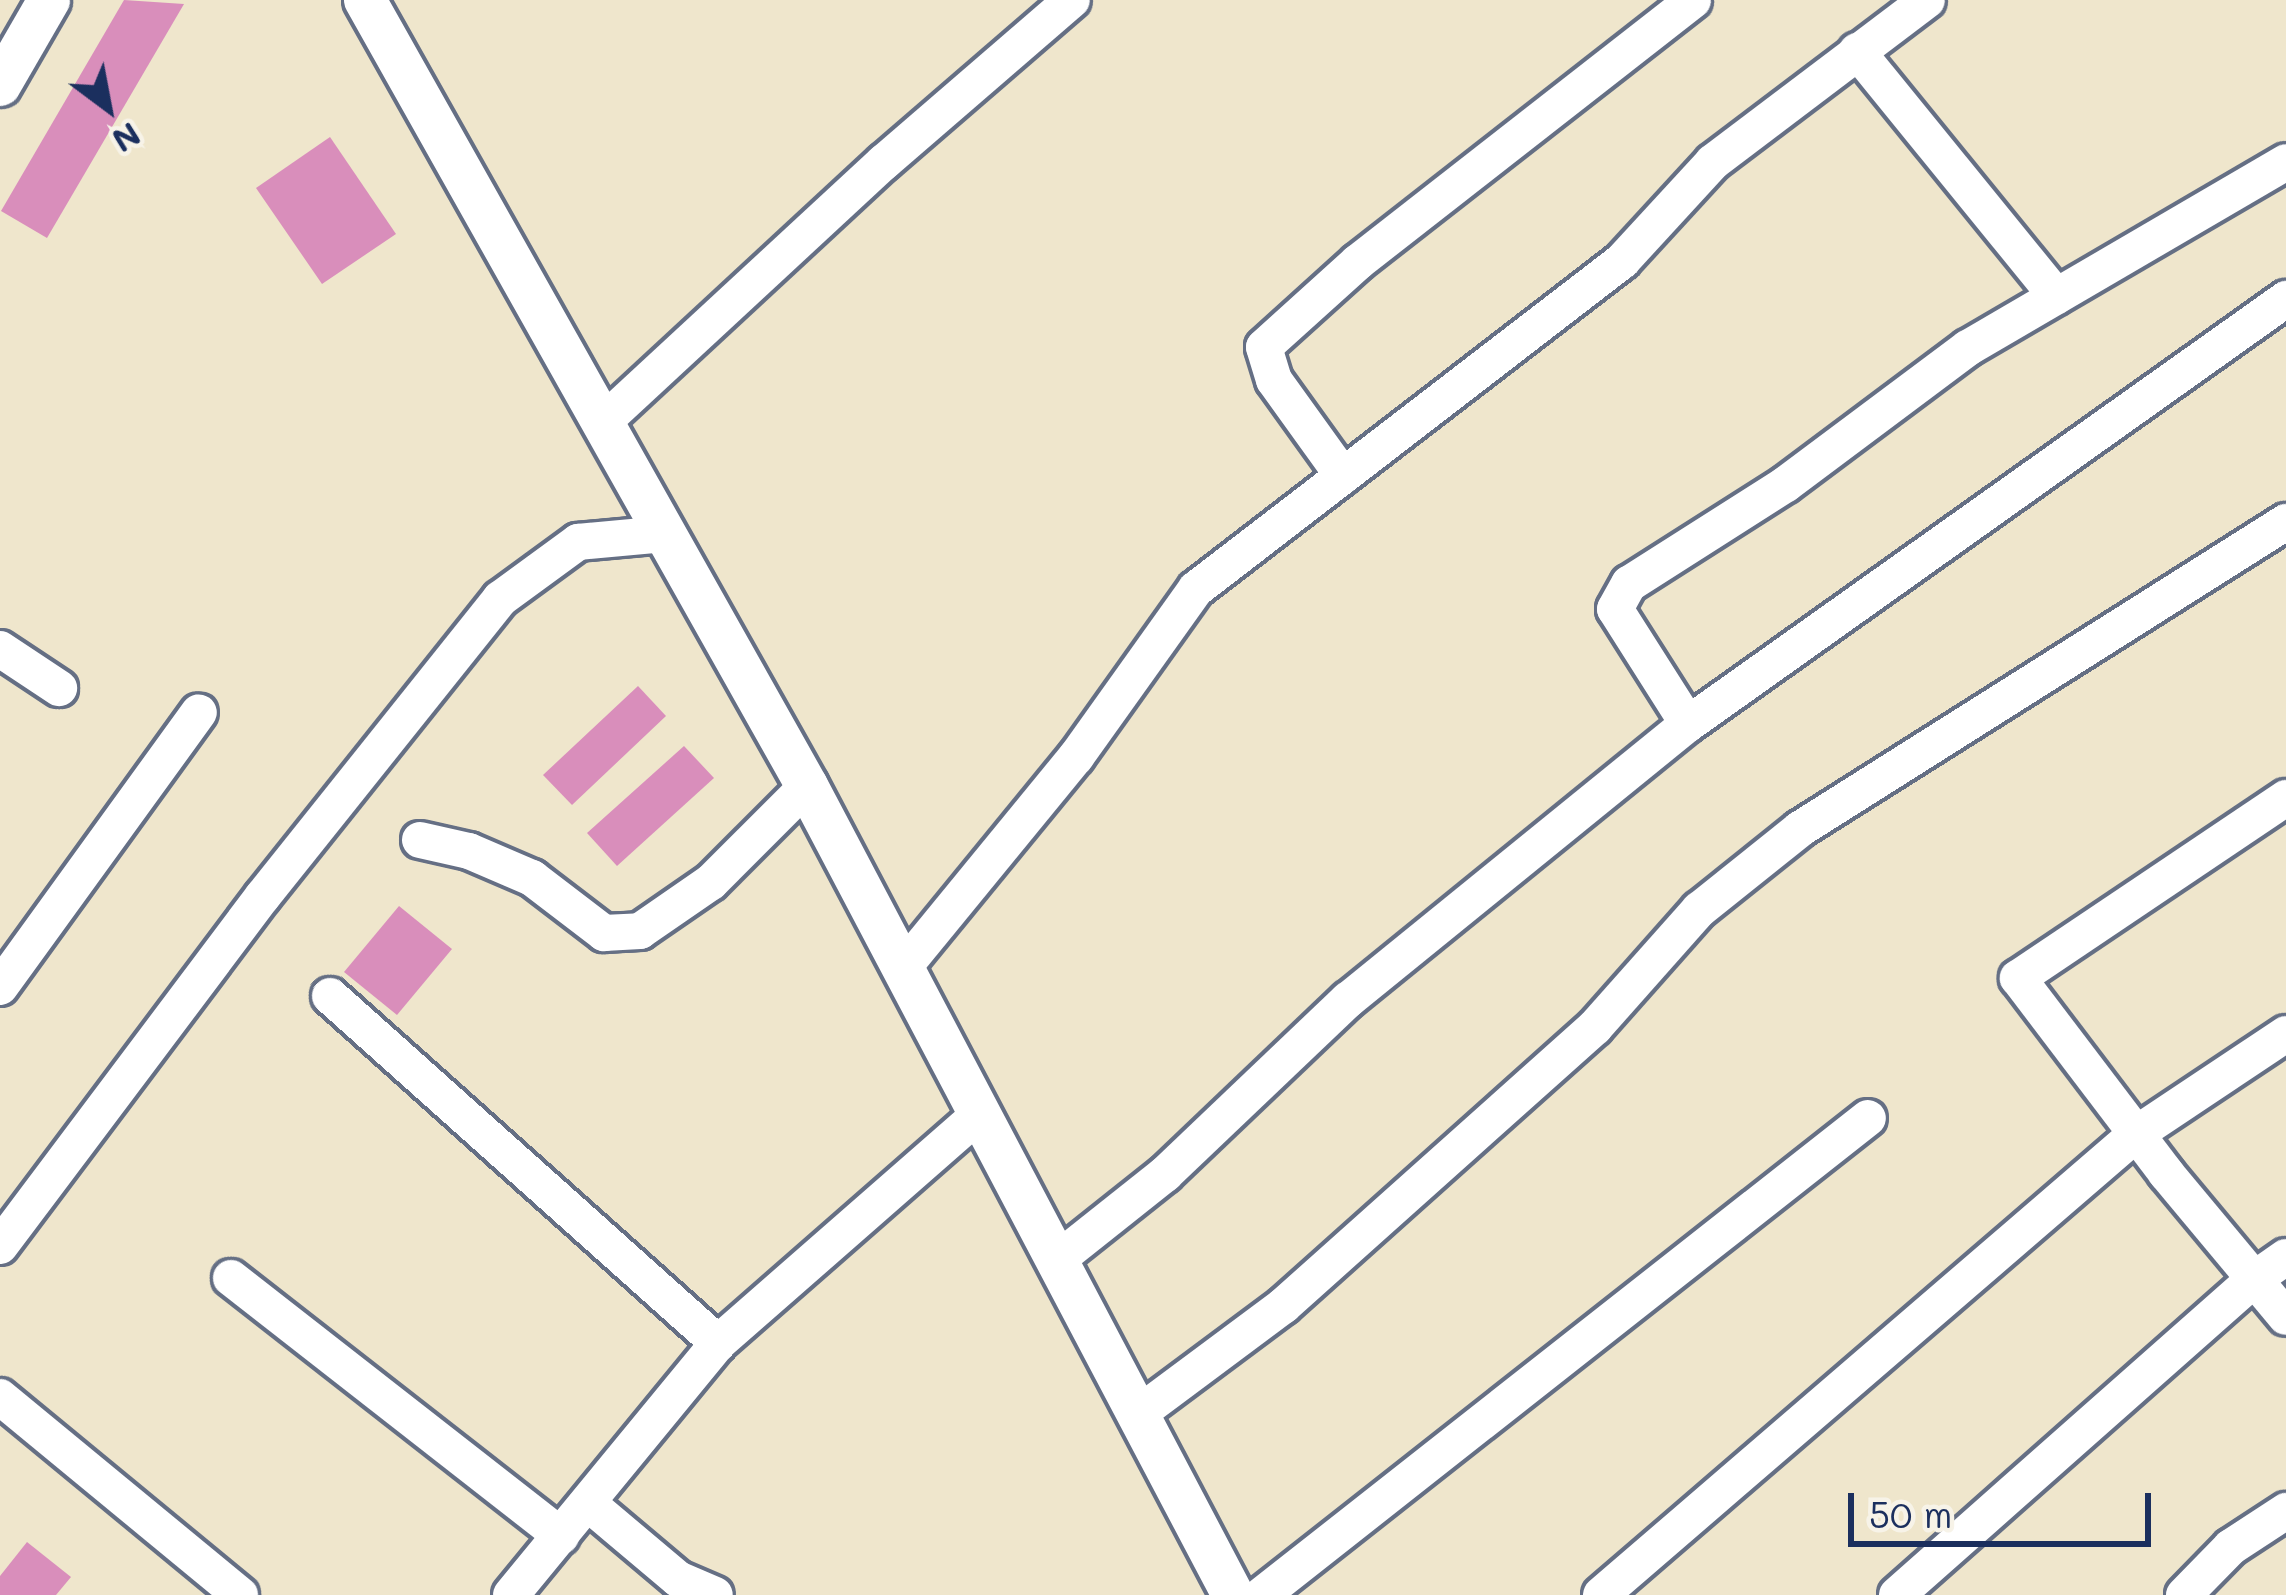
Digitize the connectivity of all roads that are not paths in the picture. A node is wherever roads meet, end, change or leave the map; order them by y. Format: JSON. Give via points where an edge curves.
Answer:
{"nodes":[{"id":1,"x":49,"y":0,"type":"edge"},
{"id":2,"x":365,"y":0,"type":"edge"},
{"id":3,"x":1072,"y":0,"type":"edge"},
{"id":4,"x":1694,"y":0,"type":"edge"},
{"id":5,"x":1927,"y":0,"type":"edge"},
{"id":6,"x":1857,"y":51,"type":"junction"},
{"id":7,"x":0,"y":85,"type":"edge"},
{"id":8,"x":2286,"y":162,"type":"edge"},
{"id":9,"x":2056,"y":296,"type":"junction"},
{"id":10,"x":2286,"y":299,"type":"edge"},
{"id":11,"x":602,"y":423,"type":"junction"},
{"id":12,"x":1343,"y":476,"type":"junction"},
{"id":13,"x":2286,"y":523,"type":"edge"},
{"id":14,"x":665,"y":534,"type":"junction"},
{"id":15,"x":0,"y":649,"type":"edge"},
{"id":16,"x":58,"y":688,"type":"dead end"},
{"id":17,"x":199,"y":712,"type":"dead end"},
{"id":18,"x":1688,"y":724,"type":"junction"},
{"id":19,"x":807,"y":787,"type":"junction"},
{"id":20,"x":2286,"y":798,"type":"edge"},
{"id":21,"x":420,"y":840,"type":"dead end"},
{"id":22,"x":903,"y":968,"type":"junction"},
{"id":23,"x":0,"y":987,"type":"edge"},
{"id":24,"x":330,"y":995,"type":"dead end"},
{"id":25,"x":2286,"y":1034,"type":"edge"},
{"id":26,"x":980,"y":1114,"type":"junction"},
{"id":27,"x":1868,"y":1118,"type":"dead end"},
{"id":28,"x":2136,"y":1134,"type":"junction"},
{"id":29,"x":0,"y":1246,"type":"edge"},
{"id":30,"x":2286,"y":1257,"type":"edge"},
{"id":31,"x":1057,"y":1260,"type":"junction"},
{"id":32,"x":231,"y":1278,"type":"dead end"},
{"id":33,"x":2253,"y":1280,"type":"junction"},
{"id":34,"x":2286,"y":1317,"type":"edge"},
{"id":35,"x":718,"y":1343,"type":"junction"},
{"id":36,"x":0,"y":1396,"type":"edge"},
{"id":37,"x":1138,"y":1414,"type":"junction"},
{"id":38,"x":589,"y":1504,"type":"junction"},
{"id":39,"x":2286,"y":1511,"type":"edge"},
{"id":40,"x":561,"y":1536,"type":"junction"},
{"id":41,"x":240,"y":1595,"type":"edge"},
{"id":42,"x":512,"y":1595,"type":"edge"},
{"id":43,"x":715,"y":1595,"type":"edge"},
{"id":44,"x":1233,"y":1595,"type":"edge"},
{"id":45,"x":1262,"y":1595,"type":"edge"},
{"id":46,"x":1600,"y":1595,"type":"edge"},
{"id":47,"x":1897,"y":1595,"type":"edge"},
{"id":48,"x":2183,"y":1595,"type":"edge"}],
"edges":[{"from":1,"to":7,"type":"street"},
{"from":2,"to":11,"type":"street"},
{"from":3,"to":11,"type":"street"},
{"from":4,"to":12,"type":"street","via":[[1358,262],[1264,347],[1274,380]]},
{"from":5,"to":6,"type":"street"},
{"from":6,"to":9,"type":"street"},
{"from":6,"to":12,"type":"street","via":[[1713,162],[1622,261]]},
{"from":8,"to":9,"type":"street"},
{"from":9,"to":18,"type":"street","via":[[1629,584],[1615,609]]},
{"from":10,"to":18,"type":"street"},
{"from":11,"to":14,"type":"street"},
{"from":12,"to":22,"type":"street","via":[[1196,589],[1076,757]]},
{"from":13,"to":37,"type":"street","via":[[1800,830],[1699,910],[1595,1027],[1283,1306]]},
{"from":14,"to":19,"type":"street"},
{"from":14,"to":29,"type":"street","via":[[578,542],[500,599]]},
{"from":15,"to":16,"type":"street"},
{"from":17,"to":23,"type":"street"},
{"from":18,"to":31,"type":"street","via":[[1348,1000],[1165,1174]]},
{"from":19,"to":21,"type":"street","via":[[711,883],[640,931],[604,933],[532,878],[470,850]]},
{"from":19,"to":22,"type":"street"},
{"from":20,"to":28,"type":"street","via":[[2018,978]]},
{"from":22,"to":26,"type":"street"},
{"from":24,"to":35,"type":"street"},
{"from":25,"to":28,"type":"street"},
{"from":26,"to":31,"type":"street"},
{"from":26,"to":35,"type":"street"},
{"from":27,"to":45,"type":"street"},
{"from":28,"to":33,"type":"street"},
{"from":28,"to":46,"type":"street"},
{"from":30,"to":33,"type":"street"},
{"from":31,"to":37,"type":"street"},
{"from":32,"to":40,"type":"street"},
{"from":33,"to":34,"type":"street"},
{"from":33,"to":47,"type":"street"},
{"from":35,"to":38,"type":"street"},
{"from":36,"to":41,"type":"street"},
{"from":37,"to":44,"type":"street"},
{"from":38,"to":40,"type":"street"},
{"from":38,"to":43,"type":"street","via":[[678,1580]]},
{"from":39,"to":48,"type":"street","via":[[2231,1546]]},
{"from":40,"to":42,"type":"street"}]}
